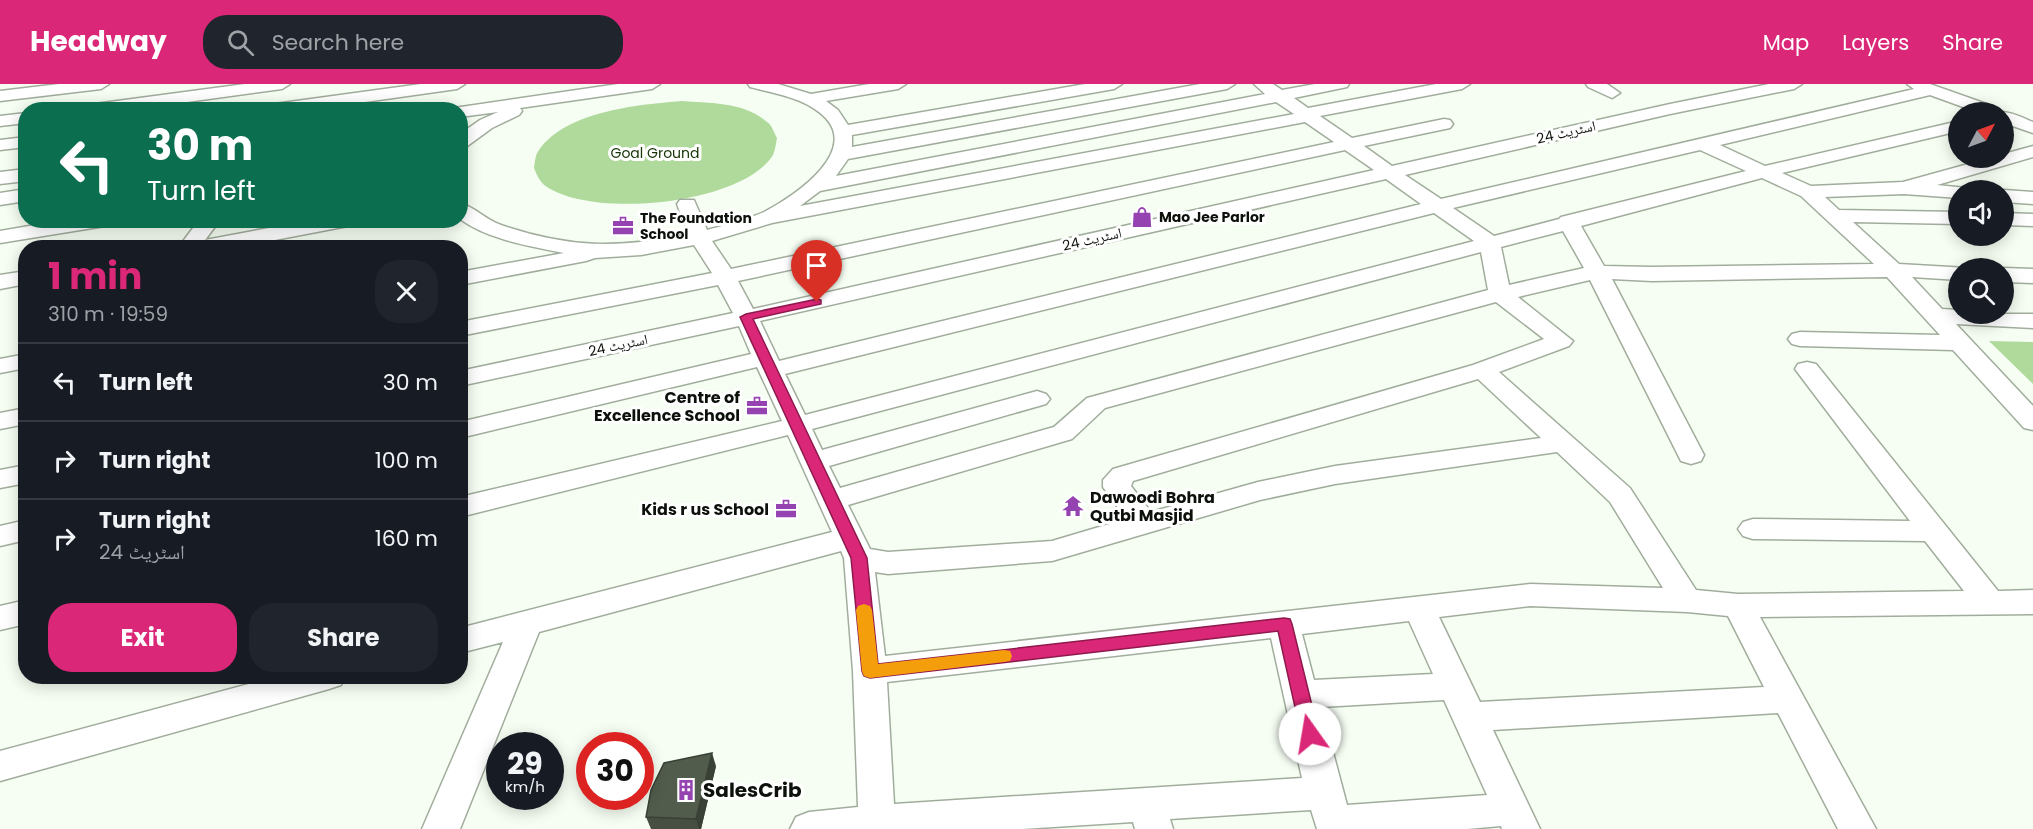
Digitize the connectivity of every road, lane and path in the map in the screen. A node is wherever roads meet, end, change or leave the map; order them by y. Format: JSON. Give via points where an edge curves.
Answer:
{"nodes":[{"id":1,"x":101,"y":84,"type":"edge"},
{"id":2,"x":282,"y":84,"type":"edge"},
{"id":3,"x":457,"y":84,"type":"edge"},
{"id":4,"x":652,"y":84,"type":"edge"},
{"id":5,"x":756,"y":84,"type":"edge"},
{"id":6,"x":898,"y":84,"type":"edge"},
{"id":7,"x":1114,"y":84,"type":"edge"},
{"id":8,"x":1227,"y":84,"type":"edge"},
{"id":9,"x":1341,"y":84,"type":"edge"},
{"id":10,"x":1462,"y":84,"type":"edge"},
{"id":11,"x":1594,"y":84,"type":"edge"},
{"id":12,"x":1794,"y":84,"type":"edge"},
{"id":13,"x":1929,"y":87,"type":"edge"},
{"id":14,"x":396,"y":88,"type":"edge"},
{"id":15,"x":1270,"y":90,"type":"edge"},
{"id":16,"x":633,"y":91,"type":"edge"},
{"id":17,"x":1612,"y":93,"type":"dead end"},
{"id":18,"x":0,"y":96,"type":"edge"},
{"id":19,"x":809,"y":99,"type":"junction"},
{"id":20,"x":537,"y":100,"type":"junction"},
{"id":21,"x":147,"y":102,"type":"edge"},
{"id":22,"x":314,"y":102,"type":"edge"},
{"id":23,"x":1967,"y":102,"type":"edge"},
{"id":24,"x":2033,"y":109,"type":"edge"},
{"id":25,"x":855,"y":110,"type":"dead end"},
{"id":26,"x":468,"y":111,"type":"edge"},
{"id":27,"x":832,"y":114,"type":"junction"},
{"id":28,"x":2014,"y":114,"type":"edge"},
{"id":29,"x":1308,"y":115,"type":"junction"},
{"id":30,"x":18,"y":119,"type":"edge"},
{"id":31,"x":2014,"y":120,"type":"edge"},
{"id":32,"x":0,"y":121,"type":"edge"},
{"id":33,"x":1444,"y":124,"type":"dead end"},
{"id":34,"x":2033,"y":128,"type":"edge"},
{"id":35,"x":1948,"y":129,"type":"edge"},
{"id":36,"x":843,"y":130,"type":"junction"},
{"id":37,"x":468,"y":135,"type":"edge"},
{"id":38,"x":18,"y":143,"type":"edge"},
{"id":39,"x":1349,"y":144,"type":"junction"},
{"id":40,"x":0,"y":145,"type":"edge"},
{"id":41,"x":1705,"y":145,"type":"junction"},
{"id":42,"x":2033,"y":151,"type":"edge"},
{"id":43,"x":841,"y":155,"type":"junction"},
{"id":44,"x":1389,"y":172,"type":"junction"},
{"id":45,"x":1762,"y":172,"type":"junction"},
{"id":46,"x":18,"y":176,"type":"edge"},
{"id":47,"x":0,"y":178,"type":"edge"},
{"id":48,"x":816,"y":186,"type":"junction"},
{"id":49,"x":1904,"y":188,"type":"junction"},
{"id":50,"x":1948,"y":191,"type":"edge"},
{"id":51,"x":1808,"y":192,"type":"junction"},
{"id":52,"x":18,"y":196,"type":"edge"},
{"id":53,"x":2014,"y":197,"type":"edge"},
{"id":54,"x":2033,"y":198,"type":"edge"},
{"id":55,"x":0,"y":199,"type":"edge"},
{"id":56,"x":687,"y":204,"type":"dead end"},
{"id":57,"x":1437,"y":206,"type":"junction"},
{"id":58,"x":468,"y":215,"type":"edge"},
{"id":59,"x":1833,"y":216,"type":"junction"},
{"id":60,"x":1948,"y":218,"type":"edge"},
{"id":61,"x":766,"y":219,"type":"junction"},
{"id":62,"x":2014,"y":219,"type":"edge"},
{"id":63,"x":2033,"y":220,"type":"edge"},
{"id":64,"x":1568,"y":221,"type":"junction"},
{"id":65,"x":56,"y":228,"type":"edge"},
{"id":66,"x":205,"y":228,"type":"edge"},
{"id":67,"x":305,"y":228,"type":"edge"},
{"id":68,"x":0,"y":237,"type":"edge"},
{"id":69,"x":699,"y":237,"type":"junction"},
{"id":70,"x":195,"y":240,"type":"edge"},
{"id":71,"x":239,"y":240,"type":"edge"},
{"id":72,"x":1489,"y":242,"type":"junction"},
{"id":73,"x":603,"y":252,"type":"junction"},
{"id":74,"x":1893,"y":270,"type":"junction"},
{"id":75,"x":1597,"y":272,"type":"junction"},
{"id":76,"x":1948,"y":272,"type":"edge"},
{"id":77,"x":2014,"y":275,"type":"edge"},
{"id":78,"x":2033,"y":276,"type":"edge"},
{"id":79,"x":468,"y":277,"type":"edge"},
{"id":80,"x":725,"y":277,"type":"junction"},
{"id":81,"x":18,"y":279,"type":"edge"},
{"id":82,"x":0,"y":282,"type":"edge"},
{"id":83,"x":1500,"y":294,"type":"junction"},
{"id":84,"x":1935,"y":316,"type":"junction"},
{"id":85,"x":746,"y":317,"type":"junction"},
{"id":86,"x":2033,"y":321,"type":"edge"},
{"id":87,"x":468,"y":327,"type":"edge"},
{"id":88,"x":1800,"y":339,"type":"dead end"},
{"id":89,"x":1960,"y":343,"type":"junction"},
{"id":90,"x":18,"y":363,"type":"edge"},
{"id":91,"x":768,"y":364,"type":"junction"},
{"id":92,"x":0,"y":366,"type":"edge"},
{"id":93,"x":1807,"y":369,"type":"dead end"},
{"id":94,"x":1482,"y":370,"type":"junction"},
{"id":95,"x":468,"y":377,"type":"edge"},
{"id":96,"x":1037,"y":399,"type":"dead end"},
{"id":97,"x":18,"y":418,"type":"edge"},
{"id":98,"x":0,"y":421,"type":"edge"},
{"id":99,"x":2033,"y":422,"type":"edge"},
{"id":100,"x":797,"y":425,"type":"junction"},
{"id":101,"x":468,"y":428,"type":"edge"},
{"id":102,"x":1562,"y":443,"type":"junction"},
{"id":103,"x":1690,"y":455,"type":"dead end"},
{"id":104,"x":814,"y":461,"type":"junction"},
{"id":105,"x":18,"y":476,"type":"edge"},
{"id":106,"x":0,"y":479,"type":"edge"},
{"id":107,"x":832,"y":500,"type":"junction"},
{"id":108,"x":468,"y":505,"type":"edge"},
{"id":109,"x":1145,"y":525,"type":"junction"},
{"id":110,"x":1753,"y":530,"type":"dead end"},
{"id":111,"x":1934,"y":531,"type":"junction"},
{"id":112,"x":18,"y":532,"type":"edge"},
{"id":113,"x":0,"y":536,"type":"edge"},
{"id":114,"x":854,"y":548,"type":"junction"},
{"id":115,"x":1687,"y":600,"type":"junction"},
{"id":116,"x":1989,"y":602,"type":"junction"},
{"id":117,"x":2033,"y":602,"type":"edge"},
{"id":118,"x":1738,"y":606,"type":"junction"},
{"id":119,"x":1419,"y":608,"type":"junction"},
{"id":120,"x":18,"y":614,"type":"edge"},
{"id":121,"x":0,"y":618,"type":"edge"},
{"id":122,"x":527,"y":622,"type":"junction"},
{"id":123,"x":1284,"y":624,"type":"junction"},
{"id":124,"x":468,"y":638,"type":"edge"},
{"id":125,"x":870,"y":671,"type":"junction"},
{"id":126,"x":300,"y":684,"type":"edge"},
{"id":127,"x":1455,"y":686,"type":"junction"},
{"id":128,"x":1300,"y":694,"type":"junction"},
{"id":129,"x":1787,"y":699,"type":"junction"},
{"id":130,"x":1470,"y":717,"type":"junction"},
{"id":131,"x":0,"y":766,"type":"edge"},
{"id":132,"x":1331,"y":815,"type":"edge"},
{"id":133,"x":1150,"y":817,"type":"edge"},
{"id":134,"x":1517,"y":819,"type":"edge"},
{"id":135,"x":1006,"y":821,"type":"edge"},
{"id":136,"x":877,"y":825,"type":"edge"},
{"id":137,"x":441,"y":829,"type":"edge"},
{"id":138,"x":809,"y":829,"type":"edge"},
{"id":139,"x":1856,"y":829,"type":"edge"}],
"edges":[{"from":1,"to":18,"type":"street"},
{"from":2,"to":21,"type":"street"},
{"from":3,"to":14,"type":"street"},
{"from":4,"to":16,"type":"street"},
{"from":5,"to":19,"type":"street"},
{"from":6,"to":19,"type":"street"},
{"from":7,"to":36,"type":"street"},
{"from":8,"to":43,"type":"street"},
{"from":9,"to":15,"type":"street"},
{"from":10,"to":29,"type":"street"},
{"from":11,"to":17,"type":"street"},
{"from":12,"to":44,"type":"street","name":"اسٹریٹ 24"},
{"from":13,"to":23,"type":"street"},
{"from":13,"to":41,"type":"street"},
{"from":14,"to":22,"type":"street"},
{"from":15,"to":29,"type":"street"},
{"from":15,"to":48,"type":"street"},
{"from":16,"to":20,"type":"street"},
{"from":19,"to":27,"type":"street"},
{"from":20,"to":26,"type":"street"},
{"from":20,"to":37,"type":"street"},
{"from":24,"to":28,"type":"street"},
{"from":25,"to":27,"type":"street"},
{"from":27,"to":36,"type":"street"},
{"from":29,"to":39,"type":"street"},
{"from":29,"to":61,"type":"street"},
{"from":30,"to":32,"type":"street"},
{"from":31,"to":34,"type":"street"},
{"from":33,"to":39,"type":"street"},
{"from":35,"to":45,"type":"street"},
{"from":36,"to":43,"type":"street"},
{"from":38,"to":40,"type":"street"},
{"from":39,"to":44,"type":"street"},
{"from":39,"to":80,"type":"street"},
{"from":41,"to":45,"type":"street"},
{"from":41,"to":57,"type":"street"},
{"from":42,"to":49,"type":"street"},
{"from":43,"to":48,"type":"street","via":[[833,171]]},
{"from":44,"to":57,"type":"street"},
{"from":44,"to":85,"type":"street","name":"اسٹریٹ 24"},
{"from":45,"to":51,"type":"street"},
{"from":45,"to":64,"type":"street"},
{"from":46,"to":47,"type":"street"},
{"from":48,"to":61,"type":"street"},
{"from":49,"to":50,"type":"street"},
{"from":49,"to":51,"type":"street"},
{"from":51,"to":59,"type":"street"},
{"from":52,"to":55,"type":"street"},
{"from":53,"to":54,"type":"street"},
{"from":56,"to":69,"type":"street"},
{"from":57,"to":72,"type":"street"},
{"from":57,"to":91,"type":"street"},
{"from":58,"to":73,"type":"street","via":[[501,230]]},
{"from":59,"to":60,"type":"street"},
{"from":59,"to":74,"type":"street"},
{"from":61,"to":69,"type":"street"},
{"from":62,"to":63,"type":"street"},
{"from":64,"to":72,"type":"street"},
{"from":64,"to":75,"type":"street"},
{"from":65,"to":68,"type":"street"},
{"from":66,"to":70,"type":"street"},
{"from":67,"to":71,"type":"street"},
{"from":69,"to":73,"type":"street"},
{"from":69,"to":80,"type":"street"},
{"from":72,"to":83,"type":"street"},
{"from":72,"to":100,"type":"street"},
{"from":73,"to":79,"type":"street"},
{"from":74,"to":75,"type":"street"},
{"from":74,"to":76,"type":"street"},
{"from":74,"to":84,"type":"street"},
{"from":75,"to":83,"type":"street"},
{"from":75,"to":103,"type":"street"},
{"from":77,"to":78,"type":"street"},
{"from":80,"to":85,"type":"street"},
{"from":80,"to":87,"type":"street"},
{"from":81,"to":82,"type":"street"},
{"from":83,"to":94,"type":"street","via":[[1561,341]]},
{"from":83,"to":107,"type":"street","via":[[1096,404],[1062,433]]},
{"from":84,"to":86,"type":"street"},
{"from":84,"to":89,"type":"street"},
{"from":85,"to":91,"type":"street"},
{"from":85,"to":95,"type":"street","name":"اسٹریٹ 24"},
{"from":88,"to":89,"type":"street"},
{"from":89,"to":99,"type":"street"},
{"from":90,"to":92,"type":"street"},
{"from":91,"to":100,"type":"street"},
{"from":91,"to":101,"type":"street"},
{"from":93,"to":111,"type":"street"},
{"from":94,"to":102,"type":"street"},
{"from":94,"to":109,"type":"street","via":[[1123,475],[1117,487]]},
{"from":96,"to":104,"type":"street"},
{"from":97,"to":98,"type":"street"},
{"from":100,"to":104,"type":"street"},
{"from":100,"to":108,"type":"street"},
{"from":102,"to":109,"type":"street","via":[[1324,477],[1258,491]]},
{"from":102,"to":115,"type":"street","via":[[1620,495]]},
{"from":104,"to":107,"type":"street"},
{"from":105,"to":106,"type":"street"},
{"from":107,"to":114,"type":"street"},
{"from":109,"to":114,"type":"street","via":[[1052,551],[888,563]]},
{"from":110,"to":111,"type":"street"},
{"from":111,"to":116,"type":"street"},
{"from":112,"to":113,"type":"street"},
{"from":114,"to":122,"type":"street"},
{"from":114,"to":125,"type":"street"},
{"from":115,"to":118,"type":"street"},
{"from":115,"to":119,"type":"street","via":[[1530,595]]},
{"from":116,"to":117,"type":"street"},
{"from":116,"to":118,"type":"street"},
{"from":118,"to":129,"type":"street"},
{"from":119,"to":123,"type":"street"},
{"from":119,"to":127,"type":"street"},
{"from":120,"to":121,"type":"street"},
{"from":122,"to":124,"type":"street"},
{"from":122,"to":137,"type":"street"},
{"from":123,"to":125,"type":"street"},
{"from":123,"to":128,"type":"street"},
{"from":125,"to":136,"type":"street"},
{"from":126,"to":131,"type":"street"},
{"from":127,"to":128,"type":"street"},
{"from":127,"to":130,"type":"street"},
{"from":128,"to":132,"type":"street"},
{"from":129,"to":130,"type":"street"},
{"from":129,"to":139,"type":"street"},
{"from":130,"to":134,"type":"street"},
{"from":132,"to":133,"type":"street"},
{"from":132,"to":134,"type":"street"},
{"from":133,"to":135,"type":"street"},
{"from":135,"to":136,"type":"street"},
{"from":136,"to":138,"type":"street"}]}
